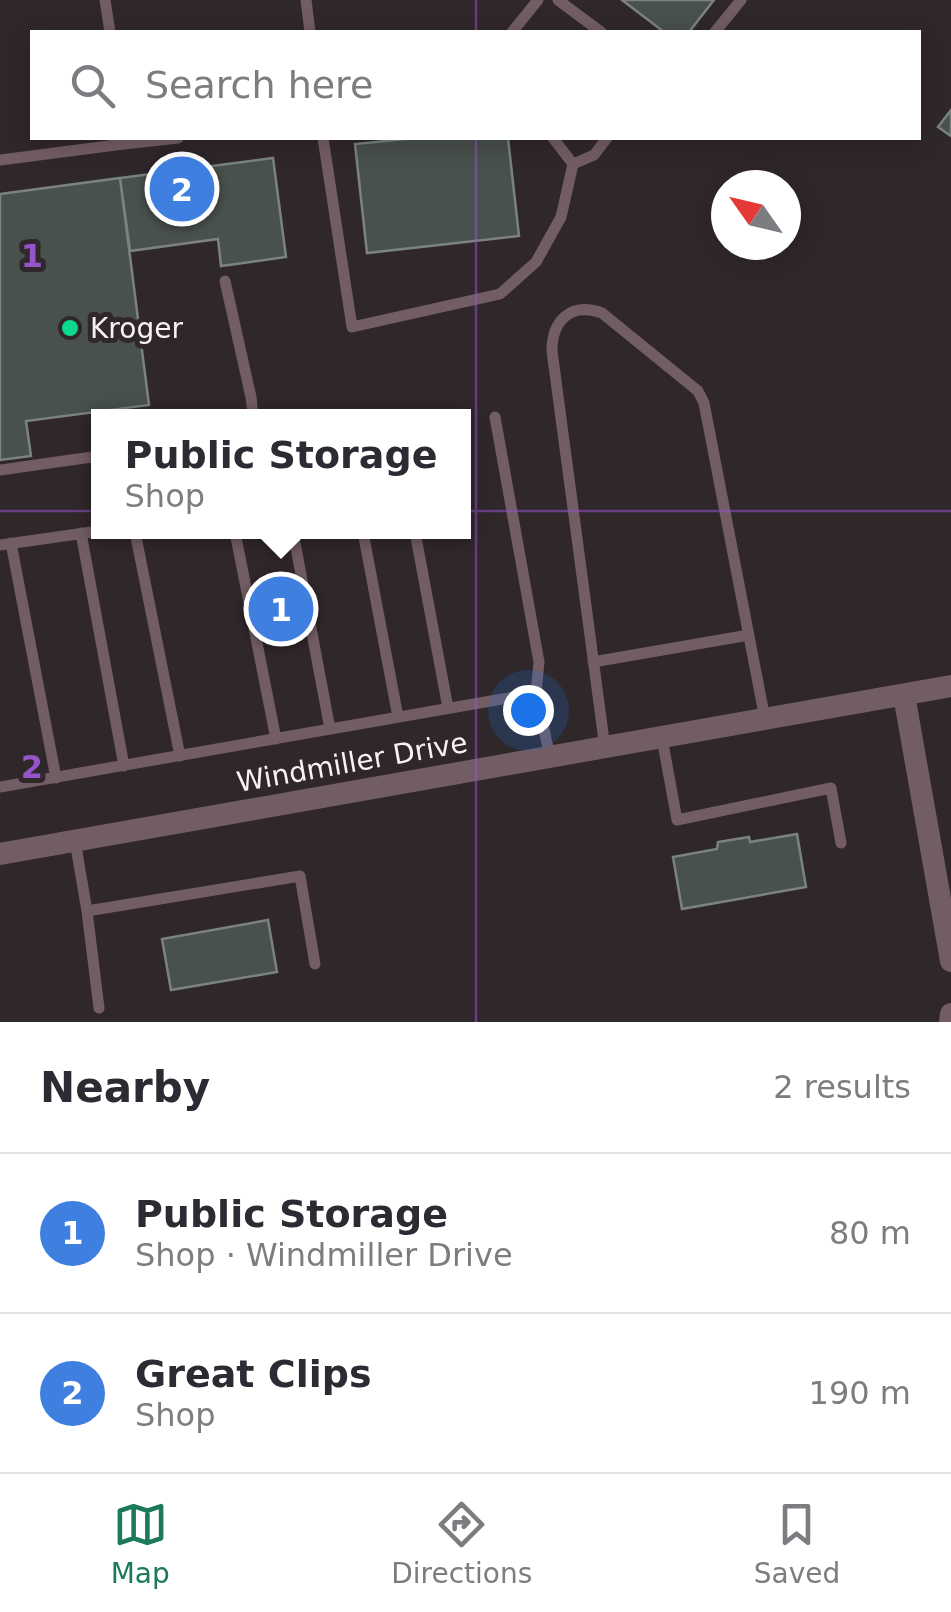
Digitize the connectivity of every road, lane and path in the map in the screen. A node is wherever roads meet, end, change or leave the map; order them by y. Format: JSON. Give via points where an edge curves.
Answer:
{"nodes":[{"id":1,"x":106,"y":0,"type":"edge"},
{"id":2,"x":306,"y":0,"type":"edge"},
{"id":3,"x":538,"y":0,"type":"edge"},
{"id":4,"x":558,"y":0,"type":"edge"},
{"id":5,"x":740,"y":0,"type":"edge"},
{"id":6,"x":110,"y":30,"type":"edge"},
{"id":7,"x":310,"y":30,"type":"edge"},
{"id":8,"x":514,"y":30,"type":"edge"},
{"id":9,"x":598,"y":30,"type":"edge"},
{"id":10,"x":716,"y":30,"type":"edge"},
{"id":11,"x":323,"y":140,"type":"edge"},
{"id":12,"x":554,"y":140,"type":"edge"},
{"id":13,"x":605,"y":140,"type":"edge"},
{"id":14,"x":124,"y":141,"type":"edge"},
{"id":15,"x":0,"y":160,"type":"edge"},
{"id":16,"x":573,"y":164,"type":"junction"},
{"id":17,"x":225,"y":281,"type":"dead end"},
{"id":18,"x":252,"y":409,"type":"edge"},
{"id":19,"x":495,"y":416,"type":"dead end"},
{"id":20,"x":91,"y":457,"type":"edge"},
{"id":21,"x":0,"y":470,"type":"edge"},
{"id":22,"x":91,"y":532,"type":"edge"},
{"id":23,"x":81,"y":533,"type":"junction"},
{"id":24,"x":136,"y":539,"type":"edge"},
{"id":25,"x":236,"y":539,"type":"edge"},
{"id":26,"x":294,"y":539,"type":"edge"},
{"id":27,"x":363,"y":539,"type":"edge"},
{"id":28,"x":416,"y":539,"type":"edge"},
{"id":29,"x":6,"y":544,"type":"edge"},
{"id":30,"x":749,"y":636,"type":"junction"},
{"id":31,"x":593,"y":662,"type":"junction"},
{"id":32,"x":951,"y":686,"type":"edge"},
{"id":33,"x":536,"y":694,"type":"junction"},
{"id":34,"x":904,"y":695,"type":"junction"},
{"id":35,"x":448,"y":708,"type":"junction"},
{"id":36,"x":398,"y":717,"type":"junction"},
{"id":37,"x":765,"y":719,"type":"junction"},
{"id":38,"x":330,"y":728,"type":"junction"},
{"id":39,"x":276,"y":738,"type":"junction"},
{"id":40,"x":662,"y":738,"type":"junction"},
{"id":41,"x":604,"y":748,"type":"junction"},
{"id":42,"x":180,"y":756,"type":"junction"},
{"id":43,"x":550,"y":757,"type":"junction"},
{"id":44,"x":124,"y":766,"type":"junction"},
{"id":45,"x":56,"y":778,"type":"junction"},
{"id":46,"x":0,"y":787,"type":"edge"},
{"id":47,"x":75,"y":841,"type":"junction"},
{"id":48,"x":841,"y":843,"type":"dead end"},
{"id":49,"x":0,"y":854,"type":"edge"},
{"id":50,"x":87,"y":911,"type":"junction"},
{"id":51,"x":951,"y":960,"type":"edge"},
{"id":52,"x":315,"y":964,"type":"dead end"},
{"id":53,"x":99,"y":1008,"type":"dead end"},
{"id":54,"x":951,"y":1014,"type":"edge"},
{"id":55,"x":950,"y":1022,"type":"edge"}],
"edges":[{"from":1,"to":6,"type":"lane"},
{"from":2,"to":7,"type":"lane"},
{"from":3,"to":8,"type":"lane"},
{"from":4,"to":9,"type":"lane"},
{"from":5,"to":10,"type":"lane"},
{"from":11,"to":16,"type":"lane","via":[[352,326],[500,294],[536,262],[560,217]]},
{"from":12,"to":16,"type":"lane"},
{"from":13,"to":16,"type":"lane","via":[[594,155]]},
{"from":14,"to":15,"type":"lane"},
{"from":17,"to":18,"type":"lane"},
{"from":19,"to":33,"type":"lane","via":[[539,662]]},
{"from":20,"to":21,"type":"lane"},
{"from":22,"to":23,"type":"lane"},
{"from":23,"to":29,"type":"lane"},
{"from":23,"to":44,"type":"lane"},
{"from":24,"to":42,"type":"lane"},
{"from":25,"to":39,"type":"lane"},
{"from":26,"to":38,"type":"lane"},
{"from":27,"to":36,"type":"lane"},
{"from":28,"to":35,"type":"lane"},
{"from":29,"to":45,"type":"lane"},
{"from":30,"to":31,"type":"lane"},
{"from":30,"to":31,"type":"lane","via":[[698,391],[588,308],[555,327],[552,351]]},
{"from":30,"to":37,"type":"lane"},
{"from":31,"to":41,"type":"lane"},
{"from":32,"to":34,"type":"street","name":"Windmiller Drive"},
{"from":33,"to":35,"type":"lane"},
{"from":33,"to":43,"type":"lane"},
{"from":34,"to":37,"type":"street","name":"Windmiller Drive"},
{"from":34,"to":51,"type":"street"},
{"from":35,"to":36,"type":"lane"},
{"from":36,"to":38,"type":"lane"},
{"from":37,"to":40,"type":"street","name":"Windmiller Drive"},
{"from":38,"to":39,"type":"lane"},
{"from":39,"to":42,"type":"lane"},
{"from":40,"to":41,"type":"street","name":"Windmiller Drive"},
{"from":40,"to":48,"type":"lane","via":[[678,820],[831,788]]},
{"from":41,"to":43,"type":"street","name":"Windmiller Drive"},
{"from":42,"to":44,"type":"lane"},
{"from":43,"to":47,"type":"street","name":"Windmiller Drive"},
{"from":44,"to":45,"type":"lane"},
{"from":45,"to":46,"type":"lane"},
{"from":47,"to":49,"type":"street","name":"Windmiller Drive"},
{"from":47,"to":50,"type":"lane"},
{"from":50,"to":52,"type":"lane","via":[[300,876]]},
{"from":50,"to":53,"type":"lane"},
{"from":54,"to":55,"type":"street"}]}
